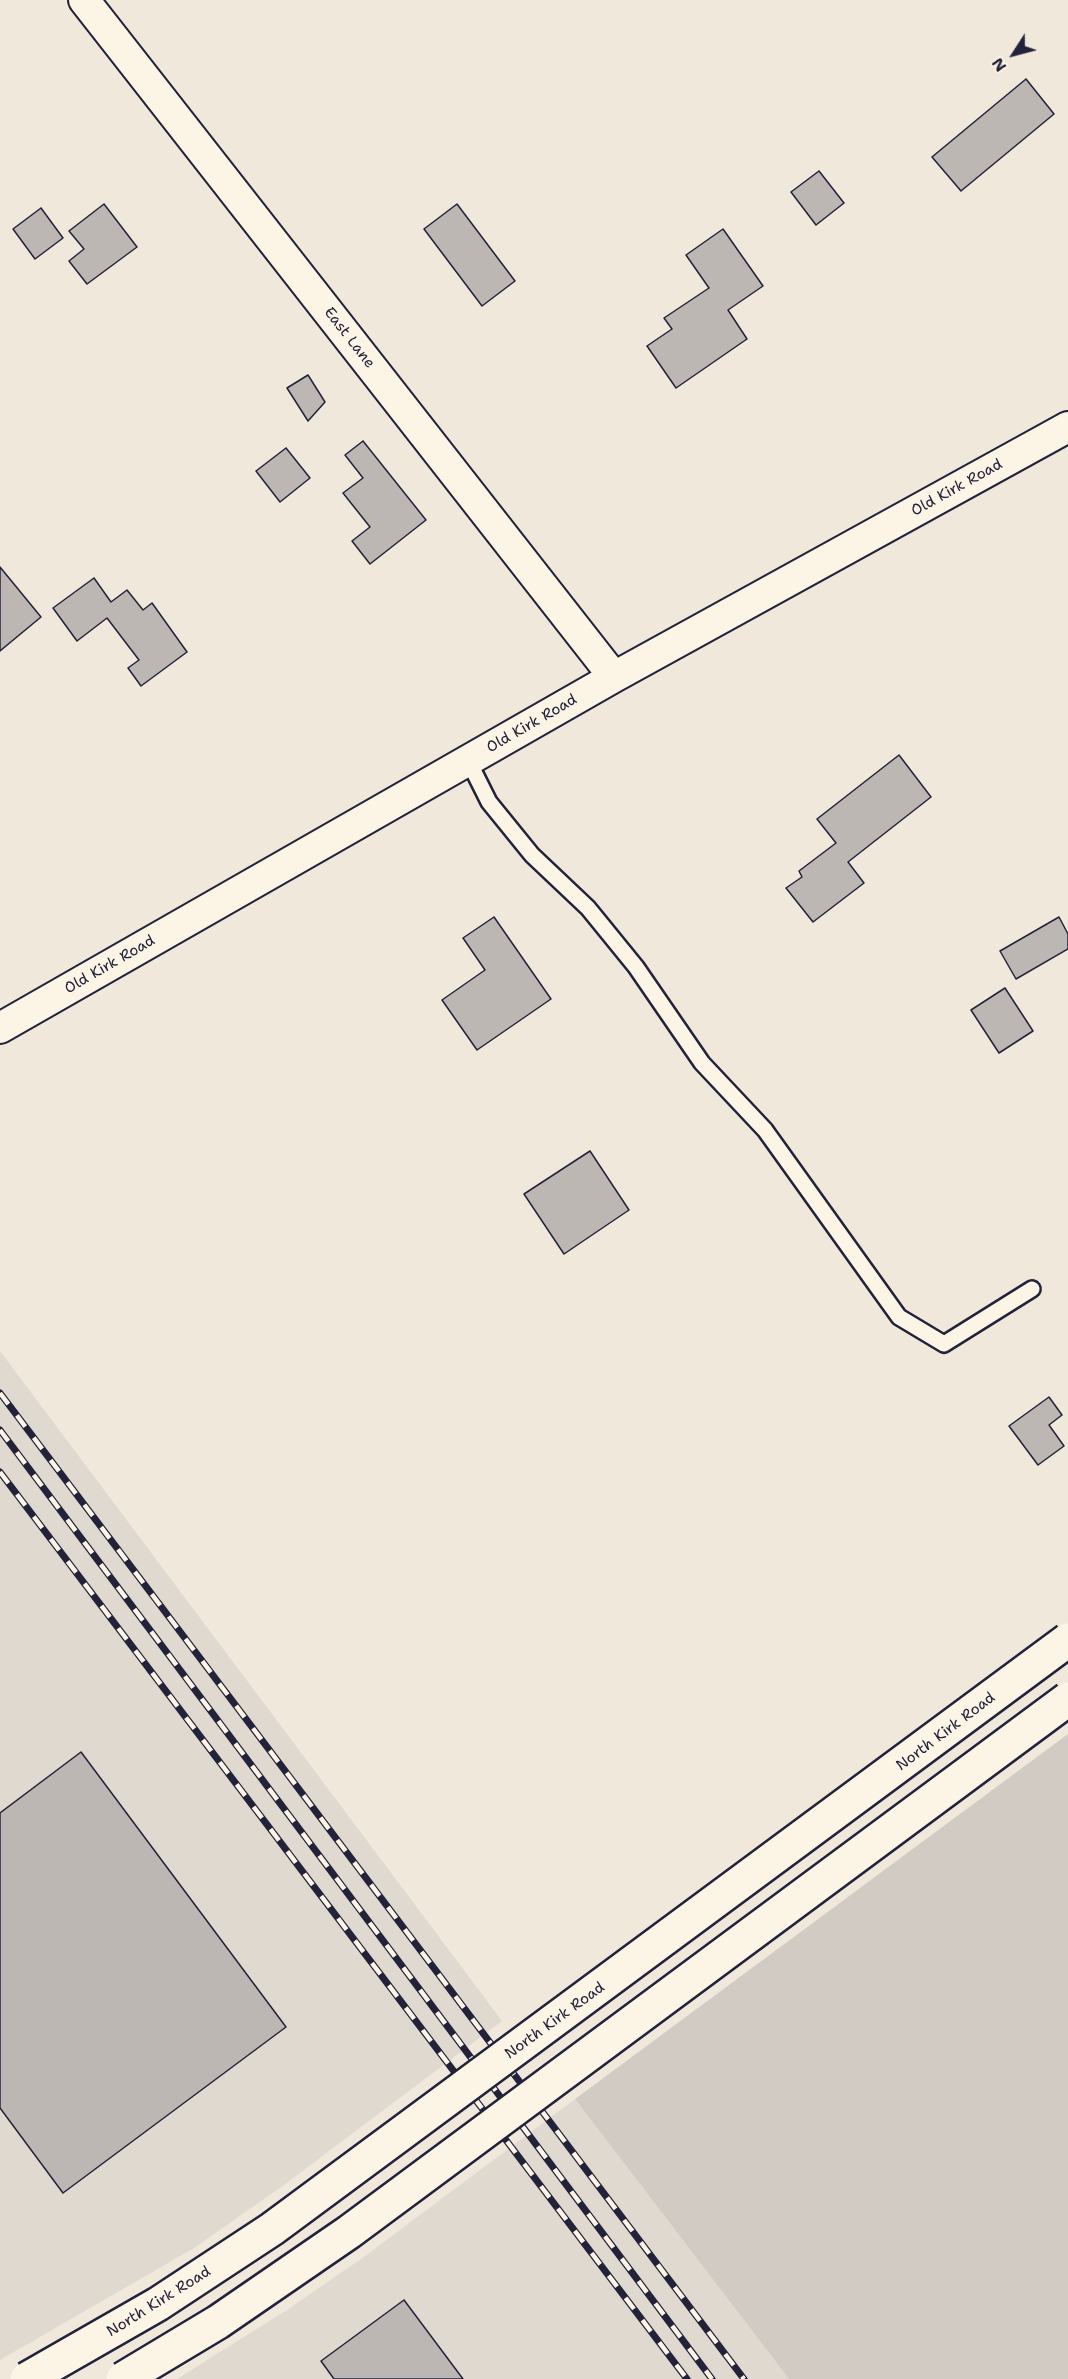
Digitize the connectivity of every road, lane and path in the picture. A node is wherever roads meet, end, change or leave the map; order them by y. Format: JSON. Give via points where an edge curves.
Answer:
{"nodes":[{"id":1,"x":84,"y":0,"type":"edge"},
{"id":2,"x":1068,"y":427,"type":"edge"},
{"id":3,"x":614,"y":676,"type":"junction"},
{"id":4,"x":468,"y":760,"type":"junction"},
{"id":5,"x":0,"y":1028,"type":"edge"},
{"id":6,"x":1032,"y":1289,"type":"dead end"},
{"id":7,"x":1068,"y":1640,"type":"edge"},
{"id":8,"x":1068,"y":1699,"type":"edge"},
{"id":9,"x":27,"y":2379,"type":"edge"},
{"id":10,"x":123,"y":2379,"type":"edge"}],
"edges":[{"from":1,"to":3,"type":"street","name":"East Lane"},
{"from":2,"to":3,"type":"street","name":"Old Kirk Road"},
{"from":3,"to":4,"type":"street","name":"Old Kirk Road"},
{"from":4,"to":5,"type":"street","name":"Old Kirk Road"},
{"from":4,"to":6,"type":"lane","via":[[489,802],[532,855],[588,908],[636,967],[702,1063],[765,1130],[899,1317],[944,1344]]},
{"from":7,"to":9,"type":"street","name":"North Kirk Road","bridge":true,"via":[[272,2229],[158,2304]]},
{"from":8,"to":10,"type":"street","bridge":true,"via":[[349,2232],[218,2322]]}]}
